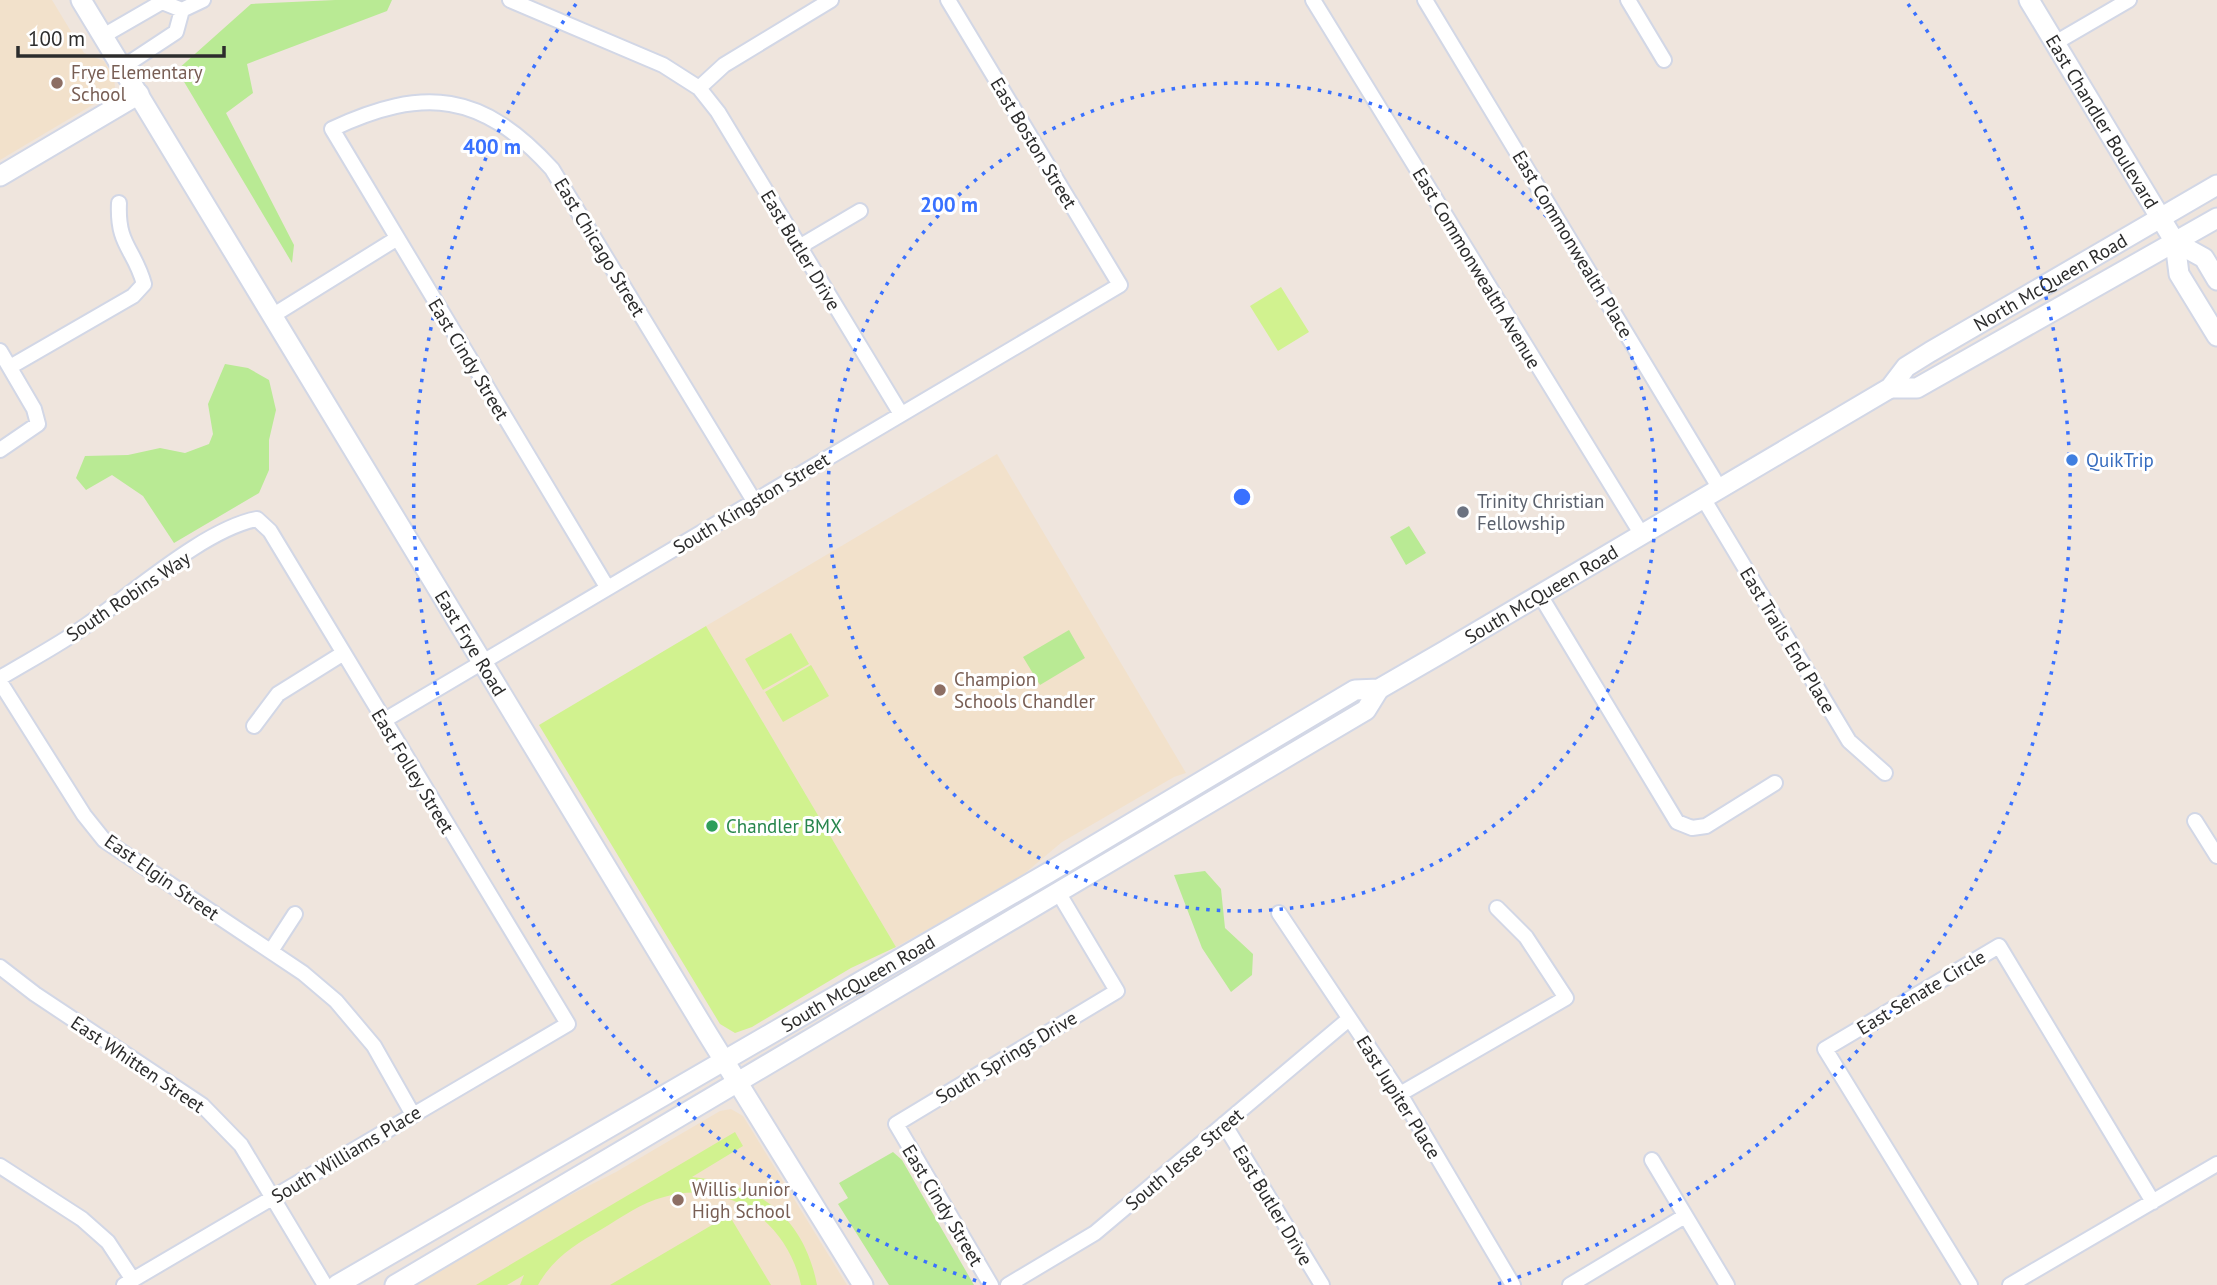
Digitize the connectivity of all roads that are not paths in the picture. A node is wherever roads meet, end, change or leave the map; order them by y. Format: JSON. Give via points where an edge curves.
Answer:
{"nodes":[{"id":1,"x":81,"y":0,"type":"edge"},
{"id":2,"x":203,"y":0,"type":"edge"},
{"id":3,"x":510,"y":0,"type":"edge"},
{"id":4,"x":831,"y":0,"type":"edge"},
{"id":5,"x":948,"y":0,"type":"edge"},
{"id":6,"x":1313,"y":0,"type":"edge"},
{"id":7,"x":1425,"y":0,"type":"edge"},
{"id":8,"x":1628,"y":0,"type":"edge"},
{"id":9,"x":2029,"y":0,"type":"edge"},
{"id":10,"x":2129,"y":0,"type":"edge"},
{"id":11,"x":182,"y":10,"type":"junction"},
{"id":12,"x":103,"y":36,"type":"junction"},
{"id":13,"x":2055,"y":43,"type":"junction"},
{"id":14,"x":1664,"y":60,"type":"dead end"},
{"id":15,"x":123,"y":67,"type":"junction"},
{"id":16,"x":699,"y":88,"type":"junction"},
{"id":17,"x":139,"y":94,"type":"junction"},
{"id":18,"x":332,"y":129,"type":"joint"},
{"id":19,"x":0,"y":176,"type":"edge"},
{"id":20,"x":2217,"y":185,"type":"edge"},
{"id":21,"x":119,"y":203,"type":"dead end"},
{"id":22,"x":860,"y":211,"type":"dead end"},
{"id":23,"x":2217,"y":218,"type":"edge"},
{"id":24,"x":2160,"y":219,"type":"junction"},
{"id":25,"x":396,"y":239,"type":"junction"},
{"id":26,"x":2175,"y":242,"type":"junction"},
{"id":27,"x":799,"y":247,"type":"junction"},
{"id":28,"x":2217,"y":280,"type":"edge"},
{"id":29,"x":1119,"y":285,"type":"joint"},
{"id":30,"x":272,"y":316,"type":"junction"},
{"id":31,"x":2217,"y":336,"type":"edge"},
{"id":32,"x":0,"y":351,"type":"edge"},
{"id":33,"x":9,"y":367,"type":"junction"},
{"id":34,"x":1890,"y":388,"type":"junction"},
{"id":35,"x":901,"y":414,"type":"junction"},
{"id":36,"x":0,"y":450,"type":"edge"},
{"id":37,"x":1712,"y":493,"type":"junction"},
{"id":38,"x":754,"y":501,"type":"junction"},
{"id":39,"x":257,"y":519,"type":"joint"},
{"id":40,"x":1642,"y":535,"type":"junction"},
{"id":41,"x":607,"y":587,"type":"junction"},
{"id":42,"x":1540,"y":595,"type":"junction"},
{"id":43,"x":342,"y":654,"type":"junction"},
{"id":44,"x":481,"y":662,"type":"junction"},
{"id":45,"x":0,"y":680,"type":"edge"},
{"id":46,"x":1379,"y":689,"type":"junction"},
{"id":47,"x":383,"y":721,"type":"junction"},
{"id":48,"x":254,"y":726,"type":"dead end"},
{"id":49,"x":1885,"y":773,"type":"dead end"},
{"id":50,"x":1775,"y":783,"type":"dead end"},
{"id":51,"x":2195,"y":821,"type":"dead end"},
{"id":52,"x":2217,"y":856,"type":"edge"},
{"id":53,"x":1048,"y":873,"type":"junction"},
{"id":54,"x":1058,"y":892,"type":"junction"},
{"id":55,"x":1497,"y":908,"type":"dead end"},
{"id":56,"x":1279,"y":913,"type":"dead end"},
{"id":57,"x":295,"y":914,"type":"dead end"},
{"id":58,"x":271,"y":951,"type":"junction"},
{"id":59,"x":0,"y":967,"type":"edge"},
{"id":60,"x":1349,"y":1018,"type":"junction"},
{"id":61,"x":568,"y":1024,"type":"joint"},
{"id":62,"x":724,"y":1061,"type":"junction"},
{"id":63,"x":737,"y":1081,"type":"junction"},
{"id":64,"x":1400,"y":1094,"type":"junction"},
{"id":65,"x":412,"y":1113,"type":"junction"},
{"id":66,"x":896,"y":1124,"type":"joint"},
{"id":67,"x":1224,"y":1124,"type":"junction"},
{"id":68,"x":1652,"y":1160,"type":"dead end"},
{"id":69,"x":2217,"y":1164,"type":"edge"},
{"id":70,"x":0,"y":1166,"type":"edge"},
{"id":71,"x":274,"y":1197,"type":"junction"},
{"id":72,"x":2153,"y":1202,"type":"junction"},
{"id":73,"x":1685,"y":1216,"type":"junction"},
{"id":74,"x":128,"y":1283,"type":"edge"},
{"id":75,"x":326,"y":1285,"type":"edge"},
{"id":76,"x":337,"y":1285,"type":"edge"},
{"id":77,"x":395,"y":1285,"type":"edge"},
{"id":78,"x":863,"y":1285,"type":"edge"},
{"id":79,"x":990,"y":1285,"type":"edge"},
{"id":80,"x":1009,"y":1285,"type":"edge"},
{"id":81,"x":1322,"y":1285,"type":"edge"},
{"id":82,"x":1513,"y":1285,"type":"edge"},
{"id":83,"x":1570,"y":1285,"type":"edge"},
{"id":84,"x":1727,"y":1285,"type":"edge"},
{"id":85,"x":1970,"y":1285,"type":"edge"},
{"id":86,"x":2010,"y":1285,"type":"edge"}],
"edges":[{"from":1,"to":12,"type":"main road","name":"East Frye Road"},
{"from":2,"to":11,"type":"street"},
{"from":3,"to":16,"type":"street","via":[[663,65]]},
{"from":4,"to":16,"type":"street","via":[[724,65]]},
{"from":5,"to":29,"type":"street","name":"East Boston Street"},
{"from":6,"to":40,"type":"street","name":"East Commonwealth Avenue"},
{"from":7,"to":37,"type":"street","name":"East Commonwealth Place"},
{"from":8,"to":14,"type":"street"},
{"from":9,"to":13,"type":"main road","name":"East Chandler Boulevard"},
{"from":10,"to":13,"type":"street"},
{"from":11,"to":12,"type":"street","via":[[162,2]]},
{"from":11,"to":15,"type":"street","via":[[177,32]]},
{"from":12,"to":15,"type":"main road","name":"East Frye Road"},
{"from":13,"to":24,"type":"main road","name":"East Chandler Boulevard"},
{"from":15,"to":17,"type":"main road","name":"East Frye Road"},
{"from":16,"to":27,"type":"street","name":"East Butler Drive"},
{"from":17,"to":19,"type":"main road"},
{"from":17,"to":30,"type":"main road","name":"East Frye Road"},
{"from":18,"to":25,"type":"street","name":"East Cindy Street"},
{"from":18,"to":38,"type":"street","name":"East Chicago Street","via":[[392,104],[425,101],[495,118],[529,144],[552,169]]},
{"from":20,"to":24,"type":"main road","name":"North McQueen Road"},
{"from":21,"to":33,"type":"street","via":[[121,239],[144,284],[133,296]]},
{"from":22,"to":27,"type":"street"},
{"from":23,"to":26,"type":"main road","name":"North McQueen Road"},
{"from":24,"to":26,"type":"main road","name":"East Chandler Boulevard"},
{"from":24,"to":34,"type":"main road","name":"North McQueen Road","via":[[1906,367]]},
{"from":25,"to":30,"type":"street"},
{"from":25,"to":41,"type":"street","name":"East Cindy Street"},
{"from":26,"to":28,"type":"main road","name":"East Chandler Boulevard","via":[[2203,258]]},
{"from":26,"to":31,"type":"main road","name":"East Chandler Boulevard","via":[[2179,274]]},
{"from":26,"to":34,"type":"main road","name":"North McQueen Road","via":[[1917,388]]},
{"from":27,"to":35,"type":"street","name":"East Butler Drive"},
{"from":29,"to":35,"type":"street","name":"South Kingston Street"},
{"from":30,"to":44,"type":"main road","name":"East Frye Road"},
{"from":32,"to":33,"type":"street"},
{"from":33,"to":36,"type":"street","via":[[38,424]]},
{"from":34,"to":37,"type":"main road","name":"North McQueen Road"},
{"from":35,"to":38,"type":"street","name":"South Kingston Street"},
{"from":37,"to":40,"type":"main road","name":"South McQueen Road"},
{"from":37,"to":49,"type":"street","name":"East Trails End Place","via":[[1849,741]]},
{"from":38,"to":41,"type":"street","name":"South Kingston Street"},
{"from":39,"to":43,"type":"street","name":"East Folley Street","via":[[270,531]]},
{"from":39,"to":45,"type":"street","name":"South Robins Way","via":[[241,522],[160,571],[83,628]]},
{"from":40,"to":42,"type":"main road","name":"South McQueen Road"},
{"from":41,"to":44,"type":"street","name":"South Kingston Street"},
{"from":42,"to":46,"type":"main road","name":"South McQueen Road"},
{"from":42,"to":50,"type":"street","via":[[1677,822],[1692,828],[1706,826]]},
{"from":43,"to":47,"type":"street","name":"East Folley Street"},
{"from":43,"to":48,"type":"street","via":[[278,694]]},
{"from":44,"to":47,"type":"street","name":"South Kingston Street"},
{"from":44,"to":62,"type":"main road","name":"East Frye Road"},
{"from":45,"to":58,"type":"street","name":"East Elgin Street","via":[[84,815],[104,839]]},
{"from":46,"to":53,"type":"main road","name":"South McQueen Road","via":[[1355,690]]},
{"from":46,"to":54,"type":"main road","name":"South McQueen Road","via":[[1366,710]]},
{"from":47,"to":61,"type":"street","name":"East Folley Street"},
{"from":51,"to":52,"type":"street"},
{"from":53,"to":54,"type":"main road"},
{"from":53,"to":62,"type":"main road","name":"South McQueen Road"},
{"from":54,"to":63,"type":"main road","name":"South McQueen Road"},
{"from":54,"to":66,"type":"street","name":"South Springs Drive","via":[[1116,991]]},
{"from":55,"to":64,"type":"street","via":[[1526,937],[1566,998]]},
{"from":56,"to":60,"type":"street","name":"East Jupiter Place"},
{"from":57,"to":58,"type":"street"},
{"from":58,"to":65,"type":"street","name":"East Elgin Street","via":[[336,1001],[374,1046]]},
{"from":59,"to":71,"type":"street","name":"East Whitten Street","via":[[202,1105],[241,1145]]},
{"from":60,"to":64,"type":"street","name":"East Jupiter Place"},
{"from":60,"to":67,"type":"street","name":"South Jesse Street"},
{"from":61,"to":65,"type":"street","name":"South Williams Place"},
{"from":62,"to":63,"type":"main road","name":"East Frye Road"},
{"from":62,"to":76,"type":"main road","name":"South McQueen Road"},
{"from":63,"to":77,"type":"main road","name":"South McQueen Road"},
{"from":63,"to":78,"type":"main road","name":"East Frye Road"},
{"from":64,"to":82,"type":"street","name":"East Jupiter Place"},
{"from":65,"to":71,"type":"street","name":"South Williams Place"},
{"from":66,"to":79,"type":"street","name":"East Cindy Street"},
{"from":67,"to":80,"type":"street","name":"South Jesse Street","via":[[1096,1233]]},
{"from":67,"to":81,"type":"street","name":"East Butler Drive"},
{"from":68,"to":73,"type":"street"},
{"from":69,"to":72,"type":"street"},
{"from":70,"to":74,"type":"street","via":[[82,1219],[108,1242]]},
{"from":71,"to":74,"type":"street","name":"South Williams Place"},
{"from":71,"to":75,"type":"street","name":"East Whitten Street"},
{"from":72,"to":85,"type":"street","name":"East Senate Circle","via":[[1999,946],[1825,1049]]},
{"from":72,"to":86,"type":"street"},
{"from":73,"to":83,"type":"street"},
{"from":73,"to":84,"type":"street"}]}
